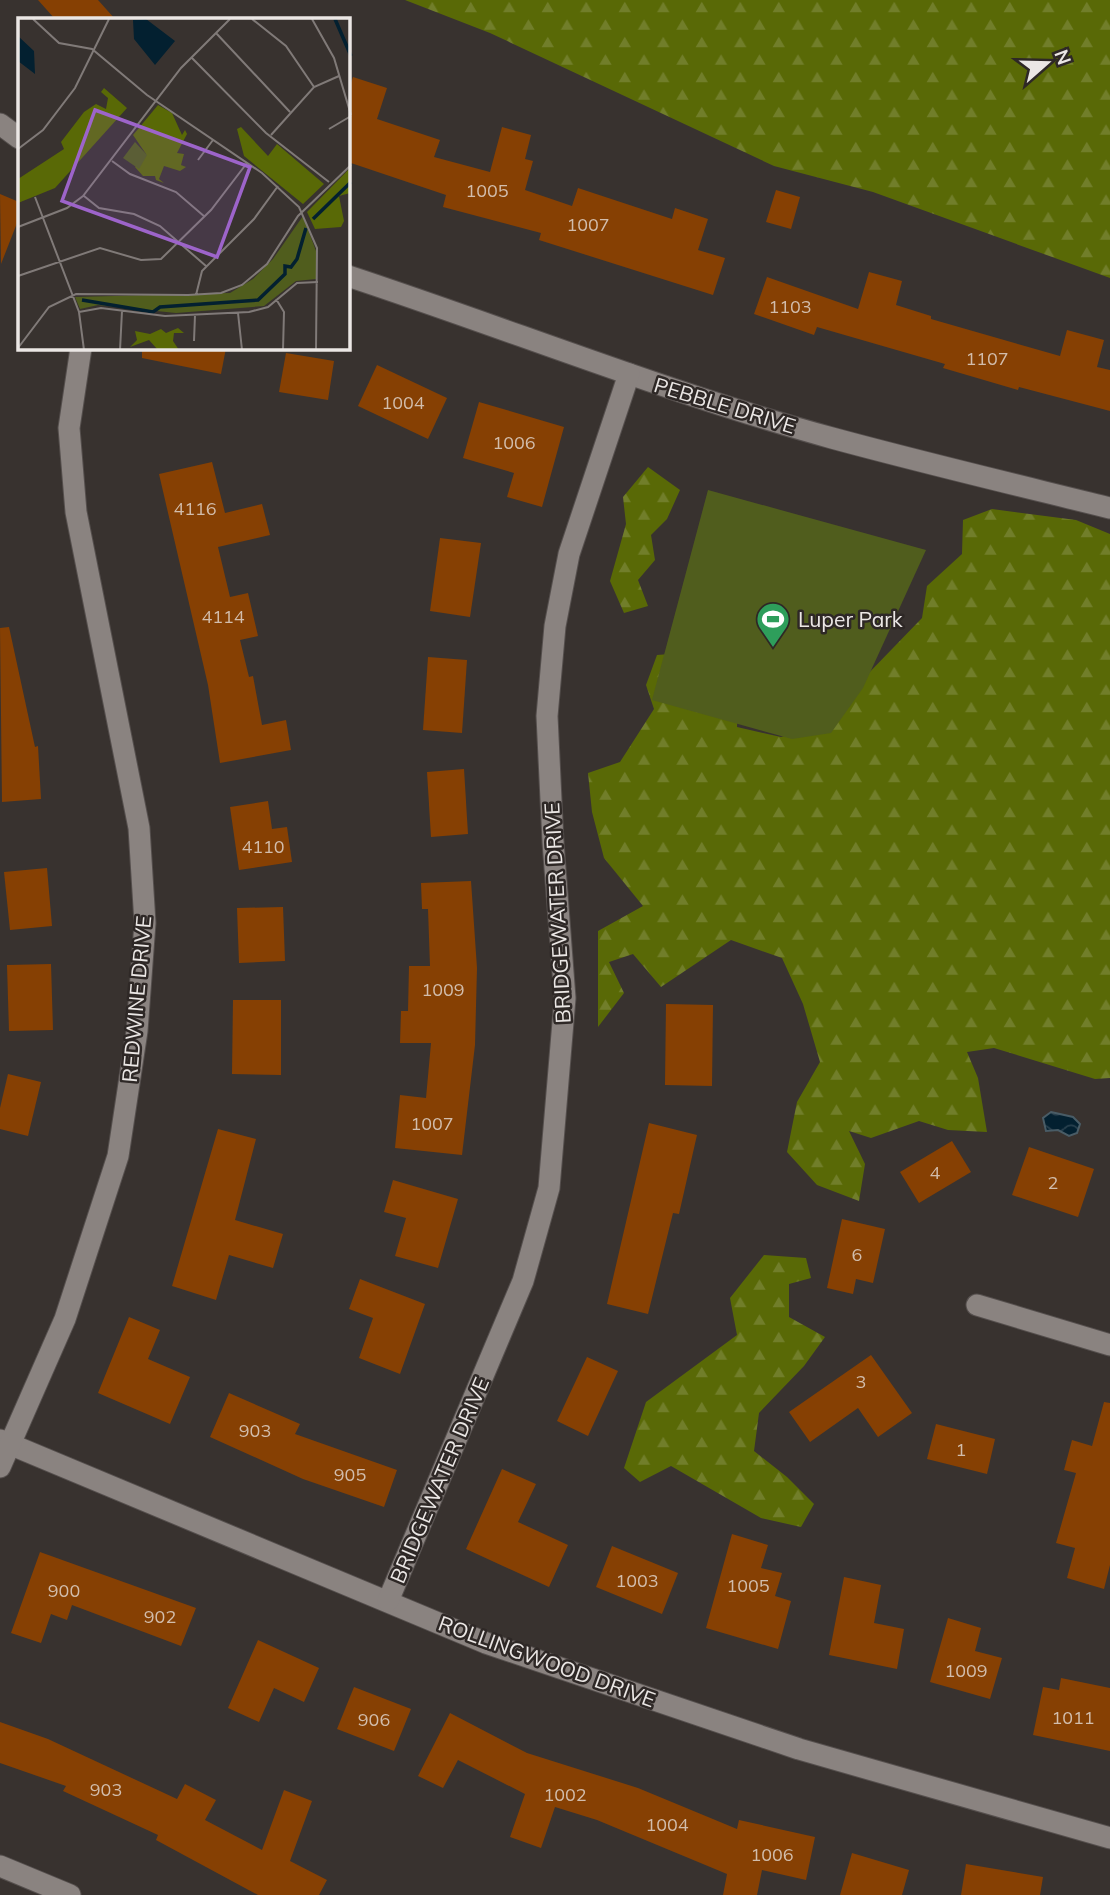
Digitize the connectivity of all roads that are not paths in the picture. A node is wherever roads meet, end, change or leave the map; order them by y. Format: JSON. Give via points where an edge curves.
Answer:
{"nodes":[{"id":1,"x":0,"y":124,"type":"edge"},
{"id":2,"x":18,"y":137,"type":"edge"},
{"id":3,"x":350,"y":277,"type":"edge"},
{"id":4,"x":81,"y":350,"type":"edge"},
{"id":5,"x":629,"y":374,"type":"junction"},
{"id":6,"x":1110,"y":508,"type":"edge"},
{"id":7,"x":977,"y":1305,"type":"dead end"},
{"id":8,"x":1110,"y":1345,"type":"edge"},
{"id":9,"x":5,"y":1442,"type":"edge"},
{"id":10,"x":0,"y":1467,"type":"edge"},
{"id":11,"x":388,"y":1601,"type":"junction"},
{"id":12,"x":1110,"y":1838,"type":"edge"},
{"id":13,"x":0,"y":1866,"type":"edge"},
{"id":14,"x":70,"y":1895,"type":"edge"}],
"edges":[{"from":1,"to":2,"type":"street"},
{"from":3,"to":5,"type":"street","name":"PEBBLE DRIVE"},
{"from":4,"to":9,"type":"street","name":"REDWINE DRIVE","via":[[69,428],[76,512],[139,828],[144,937],[137,1031],[118,1156],[65,1319]]},
{"from":5,"to":6,"type":"street","name":"PEBBLE DRIVE","via":[[831,438]]},
{"from":5,"to":11,"type":"street","name":"BRIDGEWATER DRIVE","via":[[569,554],[555,626],[547,716],[565,998],[549,1188],[523,1281]]},
{"from":7,"to":8,"type":"street"},
{"from":9,"to":10,"type":"street","name":"REDWINE DRIVE"},
{"from":9,"to":11,"type":"street","name":"ROLLINGWOOD DRIVE"},
{"from":11,"to":12,"type":"street","name":"ROLLINGWOOD DRIVE","via":[[486,1643],[799,1749]]},
{"from":13,"to":14,"type":"street"}]}
